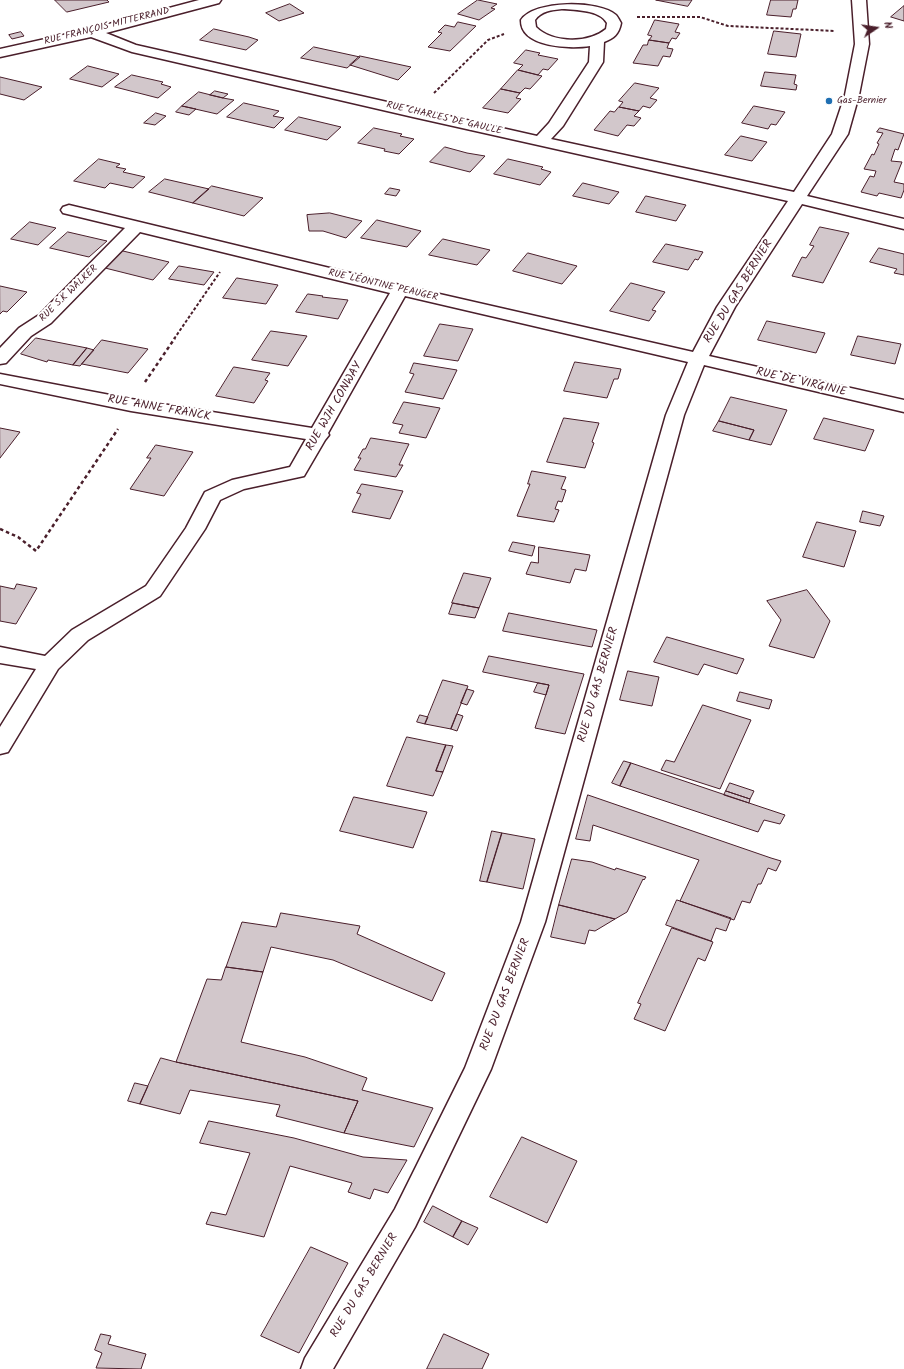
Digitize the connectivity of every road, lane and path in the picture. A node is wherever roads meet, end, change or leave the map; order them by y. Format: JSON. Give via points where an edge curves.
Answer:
{"nodes":[{"id":1,"x":214,"y":0,"type":"edge"},
{"id":2,"x":859,"y":0,"type":"edge"},
{"id":3,"x":611,"y":18,"type":"junction"},
{"id":4,"x":528,"y":27,"type":"junction"},
{"id":5,"x":861,"y":32,"type":"junction"},
{"id":6,"x":92,"y":33,"type":"junction"},
{"id":7,"x":597,"y":40,"type":"junction"},
{"id":8,"x":0,"y":52,"type":"edge"},
{"id":9,"x":413,"y":113,"type":"junction"},
{"id":10,"x":541,"y":141,"type":"junction"},
{"id":11,"x":798,"y":198,"type":"junction"},
{"id":12,"x":69,"y":210,"type":"dead end"},
{"id":13,"x":904,"y":224,"type":"edge"},
{"id":14,"x":137,"y":226,"type":"junction"},
{"id":15,"x":400,"y":290,"type":"junction"},
{"id":16,"x":0,"y":359,"type":"edge"},
{"id":17,"x":698,"y":359,"type":"junction"},
{"id":18,"x":0,"y":379,"type":"edge"},
{"id":19,"x":904,"y":406,"type":"edge"},
{"id":20,"x":320,"y":435,"type":"junction"},
{"id":21,"x":0,"y":655,"type":"edge"},
{"id":22,"x":50,"y":664,"type":"junction"},
{"id":23,"x":0,"y":746,"type":"edge"},
{"id":24,"x":316,"y":1369,"type":"edge"}],
"edges":[{"from":1,"to":6,"type":"street","name":"RUE FRANÇOIS MITTERRAND"},
{"from":2,"to":5,"type":"street","name":"RUE DU GAS BERNIER"},
{"from":3,"to":4,"type":"street","via":[[597,9],[562,5],[539,10],[531,15],[527,21]]},
{"from":3,"to":5,"type":"path","via":[[700,17],[728,26]]},
{"from":3,"to":7,"type":"street","via":[[614,24],[612,30],[607,36]]},
{"from":4,"to":7,"type":"street","via":[[533,33],[555,42],[577,43]]},
{"from":4,"to":9,"type":"path","via":[[488,40]]},
{"from":5,"to":11,"type":"street","name":"RUE DU GAS BERNIER","via":[[862,44],[852,95],[840,134]]},
{"from":6,"to":8,"type":"street","name":"RUE FRANÇOIS MITTERRAND"},
{"from":6,"to":9,"type":"street","name":"RUE CHARLES DE GAULLE","via":[[132,48]]},
{"from":7,"to":10,"type":"street","via":[[596,62],[555,126]]},
{"from":9,"to":10,"type":"street","name":"RUE CHARLES DE GAULLE"},
{"from":10,"to":11,"type":"street","name":"RUE CHARLES DE GAULLE"},
{"from":11,"to":13,"type":"street","name":"RUE CHARLES DE GAULLE"},
{"from":11,"to":17,"type":"street","name":"RUE DU GAS BERNIER","via":[[726,307]]},
{"from":12,"to":14,"type":"street","name":"RUE LÉONTINE PEAUGER"},
{"from":14,"to":15,"type":"street","name":"RUE LÉONTINE PEAUGER"},
{"from":14,"to":16,"type":"street","name":"RUE S.K WALKER","via":[[45,319],[25,332]]},
{"from":15,"to":17,"type":"street","name":"RUE LÉONTINE PEAUGER"},
{"from":15,"to":20,"type":"street","name":"RUE WJH CONWAY"},
{"from":17,"to":19,"type":"street","name":"RUE DE VIRGINIE"},
{"from":17,"to":24,"type":"street","name":"RUE DU GAS BERNIER","via":[[675,415],[533,922],[478,1069],[405,1218]]},
{"from":18,"to":20,"type":"street","name":"RUE ANNE FRANCK","via":[[130,405]]},
{"from":20,"to":22,"type":"street","name":"RUE WJH CONWAY","via":[[297,472],[239,484],[212,496],[195,529],[153,591],[80,635]]},
{"from":21,"to":22,"type":"street"},
{"from":22,"to":23,"type":"street","name":"RUE WJH CONWAY"}]}
